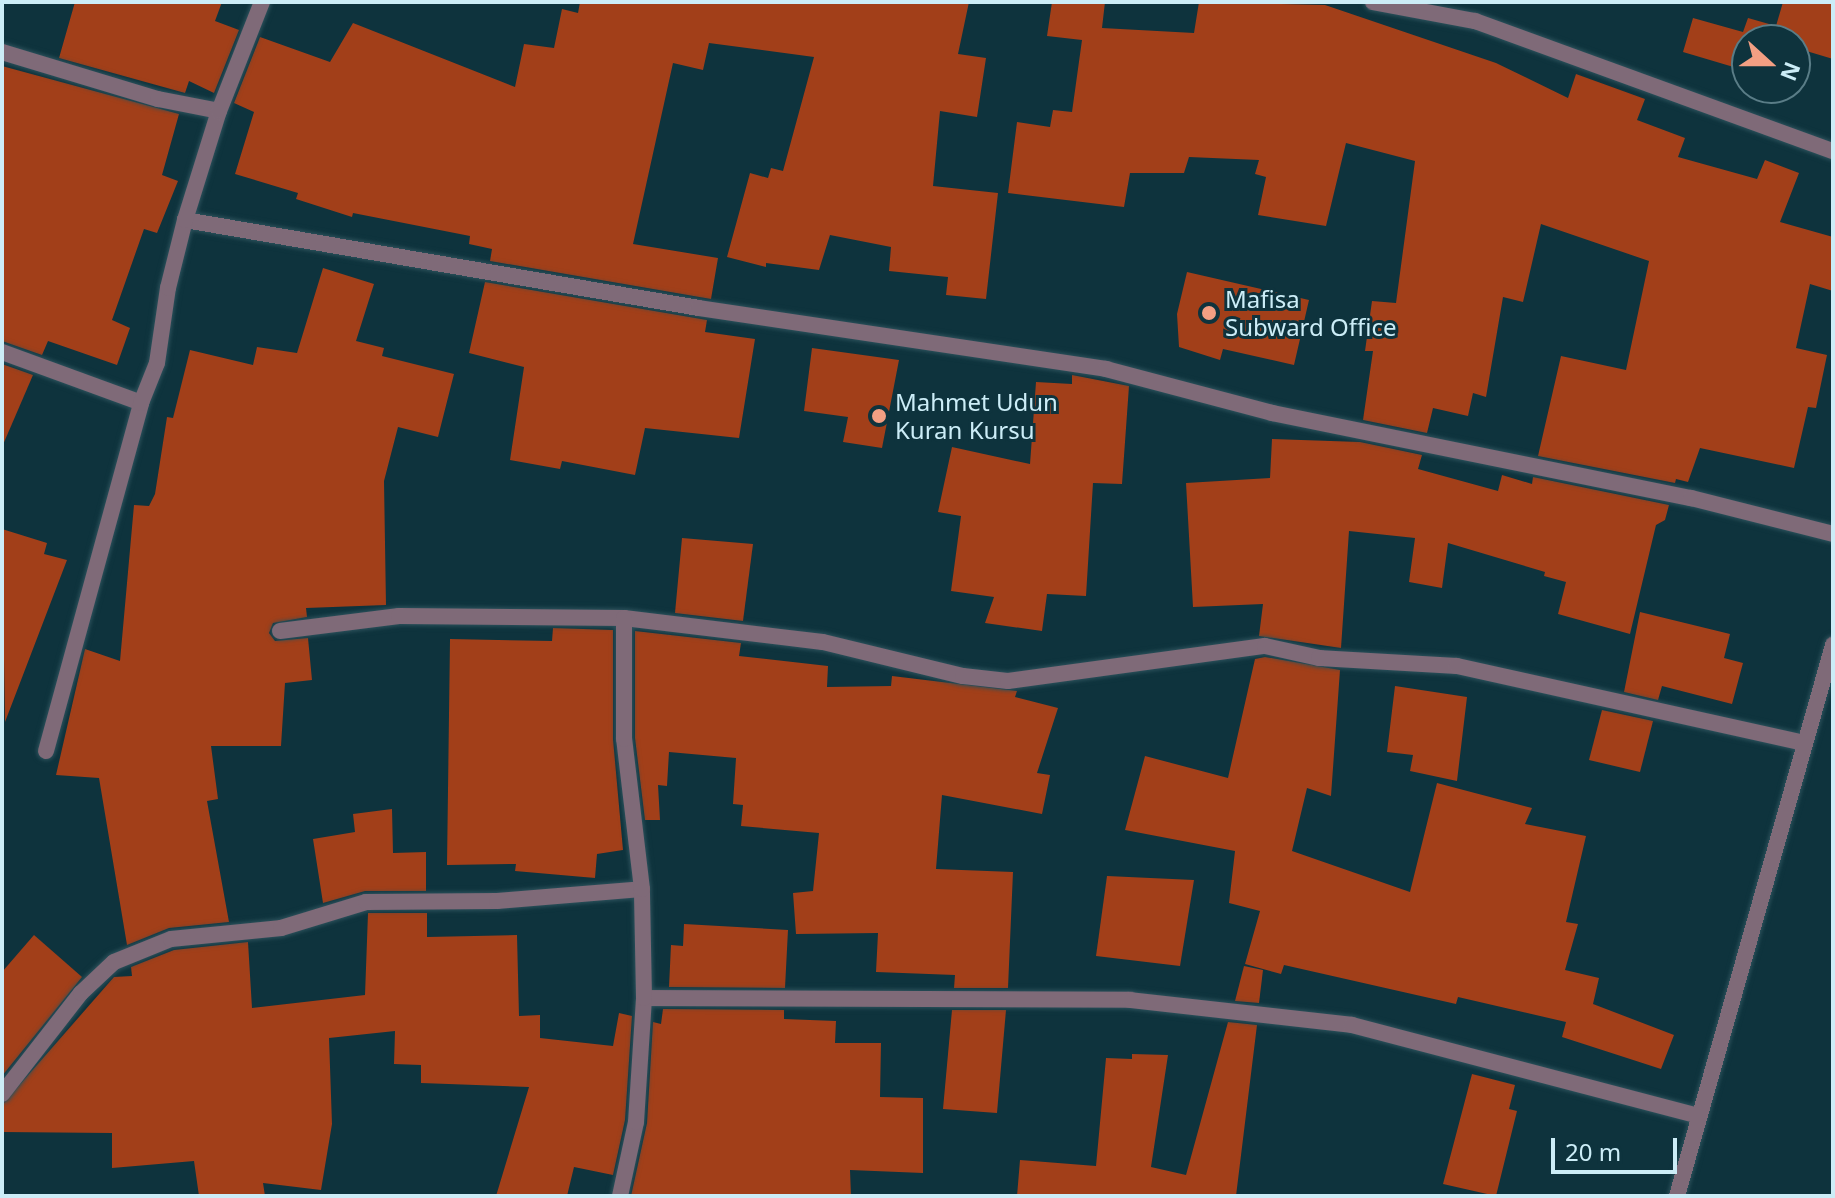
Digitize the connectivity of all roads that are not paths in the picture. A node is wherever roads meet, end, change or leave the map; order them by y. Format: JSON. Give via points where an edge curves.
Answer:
{"nodes":[{"id":1,"x":262,"y":2,"type":"edge"},
{"id":2,"x":1373,"y":2,"type":"edge"},
{"id":3,"x":2,"y":52,"type":"edge"},
{"id":4,"x":219,"y":111,"type":"junction"},
{"id":5,"x":1833,"y":151,"type":"edge"},
{"id":6,"x":185,"y":220,"type":"junction"},
{"id":7,"x":2,"y":352,"type":"edge"},
{"id":8,"x":141,"y":403,"type":"junction"},
{"id":9,"x":1833,"y":534,"type":"edge"},
{"id":10,"x":624,"y":618,"type":"junction"},
{"id":11,"x":280,"y":631,"type":"dead end"},
{"id":12,"x":1833,"y":645,"type":"edge"},
{"id":13,"x":1803,"y":743,"type":"junction"},
{"id":14,"x":46,"y":751,"type":"dead end"},
{"id":15,"x":642,"y":889,"type":"junction"},
{"id":16,"x":644,"y":998,"type":"junction"},
{"id":17,"x":2,"y":1094,"type":"edge"},
{"id":18,"x":1698,"y":1116,"type":"junction"},
{"id":19,"x":620,"y":1196,"type":"edge"},
{"id":20,"x":1677,"y":1196,"type":"edge"}],
"edges":[{"from":1,"to":4,"type":"street"},
{"from":2,"to":5,"type":"street","via":[[1475,21]]},
{"from":3,"to":4,"type":"street","via":[[158,99]]},
{"from":4,"to":6,"type":"street"},
{"from":6,"to":8,"type":"street","via":[[157,363]]},
{"from":6,"to":9,"type":"street","via":[[699,308],[1106,369],[1272,413],[1691,498]]},
{"from":7,"to":8,"type":"street"},
{"from":8,"to":14,"type":"street"},
{"from":10,"to":11,"type":"street","via":[[399,616]]},
{"from":10,"to":13,"type":"street","via":[[823,642],[963,676],[1008,681],[1265,646],[1319,658],[1457,666]]},
{"from":10,"to":15,"type":"street","via":[[624,739]]},
{"from":12,"to":13,"type":"street"},
{"from":13,"to":18,"type":"street"},
{"from":15,"to":16,"type":"street"},
{"from":15,"to":17,"type":"street","via":[[497,901],[366,902],[281,928],[171,939],[114,962],[81,993]]},
{"from":16,"to":18,"type":"street","via":[[1130,1000],[1352,1025]]},
{"from":16,"to":19,"type":"street","via":[[636,1122]]},
{"from":18,"to":20,"type":"street"}]}
